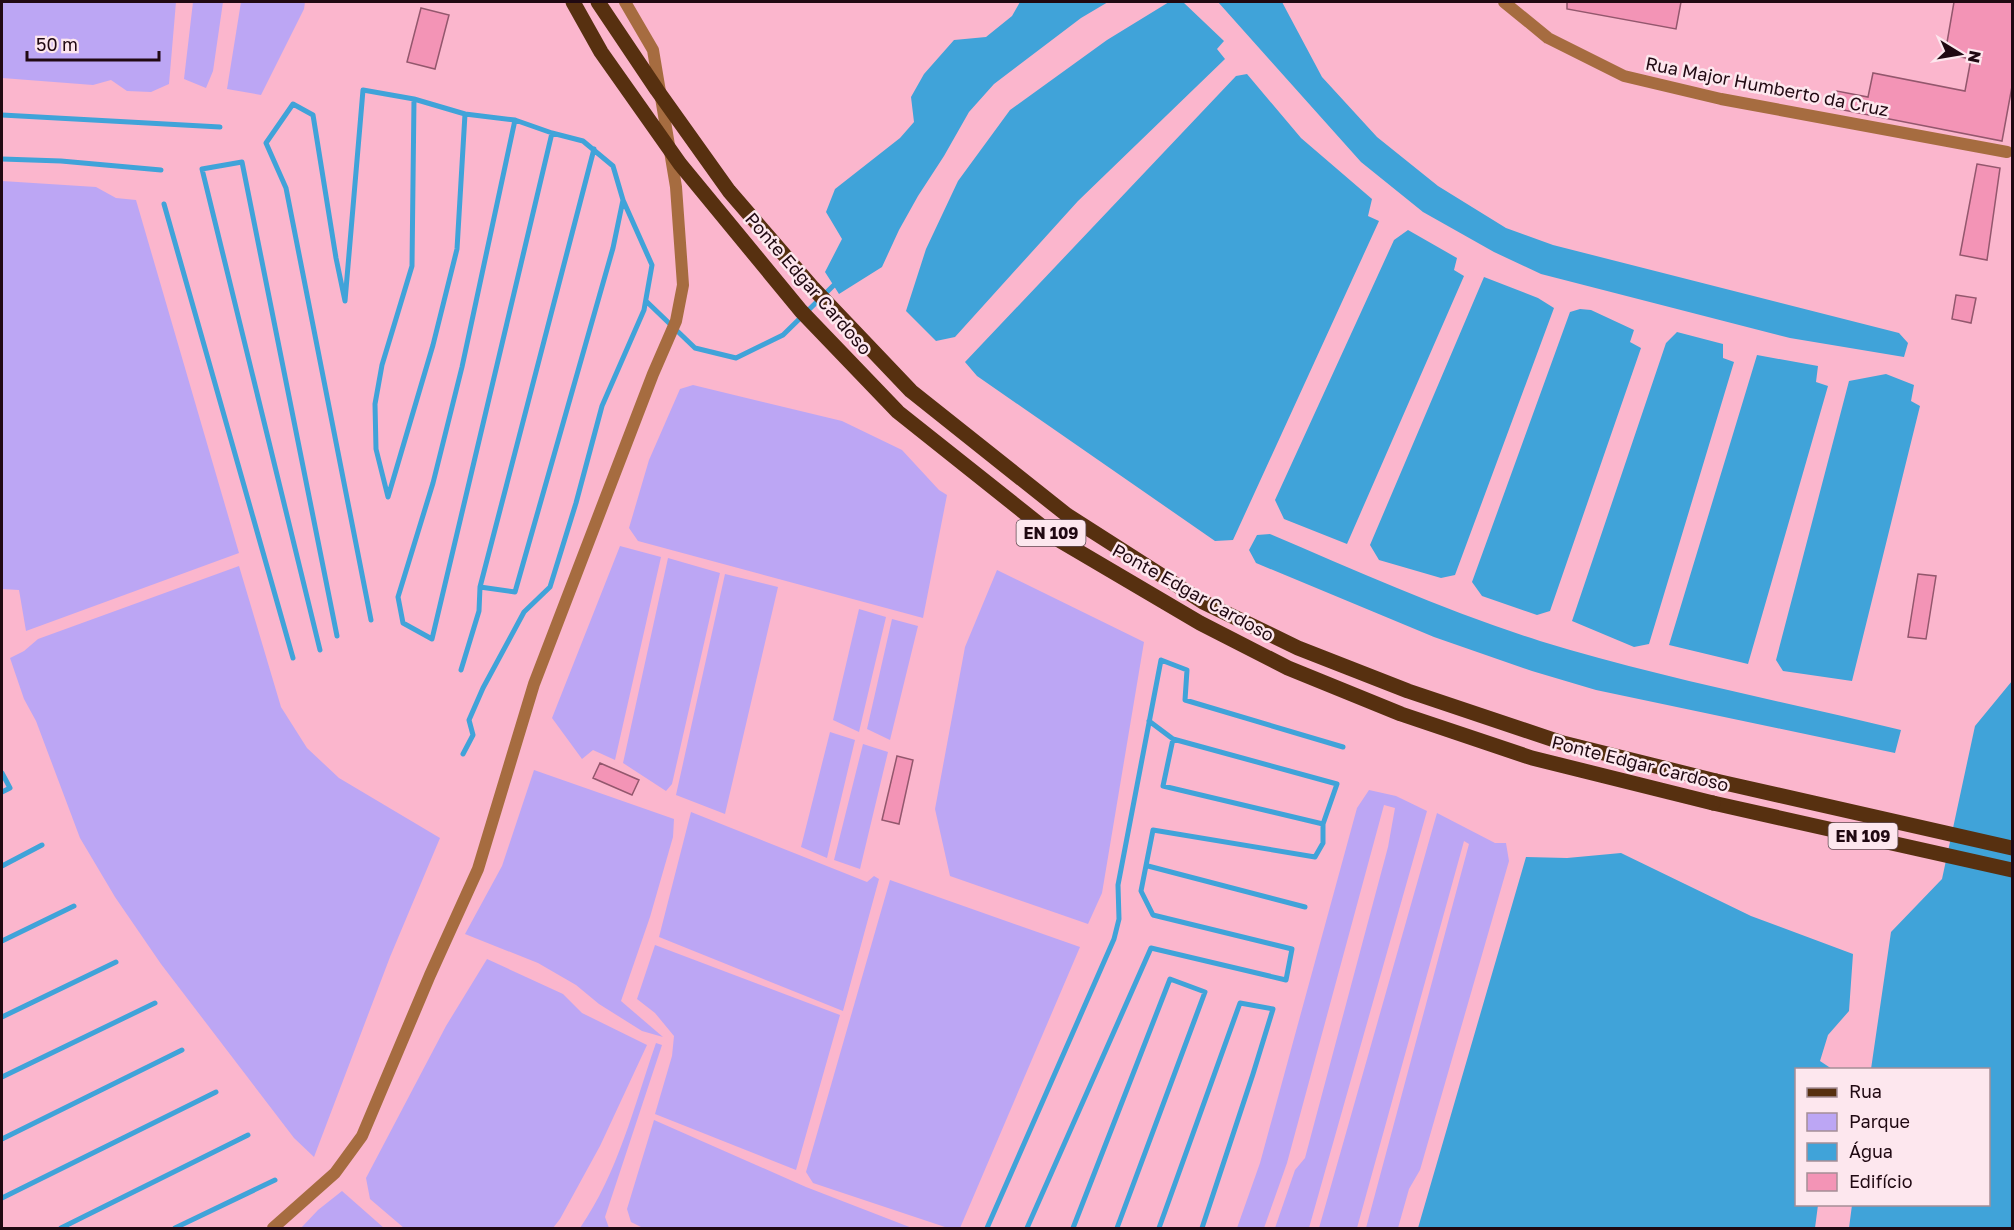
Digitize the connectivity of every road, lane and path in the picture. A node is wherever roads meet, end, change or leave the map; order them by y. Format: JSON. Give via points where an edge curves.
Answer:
{"nodes":[{"id":1,"x":573,"y":2,"type":"edge"},
{"id":2,"x":598,"y":2,"type":"edge"},
{"id":3,"x":625,"y":2,"type":"edge"},
{"id":4,"x":1504,"y":2,"type":"edge"},
{"id":5,"x":2007,"y":152,"type":"dead end"},
{"id":6,"x":2013,"y":848,"type":"edge"},
{"id":7,"x":2013,"y":870,"type":"edge"},
{"id":8,"x":273,"y":1228,"type":"edge"}],
"edges":[{"from":1,"to":7,"type":"main road","name":"Ponte Edgar Cardoso","number":"EN 109","bridge":true,"via":[[601,52],[680,164],[801,311],[897,412],[1059,540],[1200,624],[1278,663],[1401,714],[1532,758]]},
{"from":2,"to":6,"type":"main road","name":"Ponte Edgar Cardoso","number":"EN 109","bridge":true,"via":[[729,191],[910,391],[1067,515],[1203,602],[1353,670],[1563,743]]},
{"from":3,"to":8,"type":"street","via":[[653,50],[676,188],[683,285],[676,321],[534,684],[478,868],[362,1136],[335,1173]]},
{"from":4,"to":5,"type":"street","name":"Rua Major Humberto da Cruz","via":[[1548,38],[1624,76],[1733,101]]}]}
